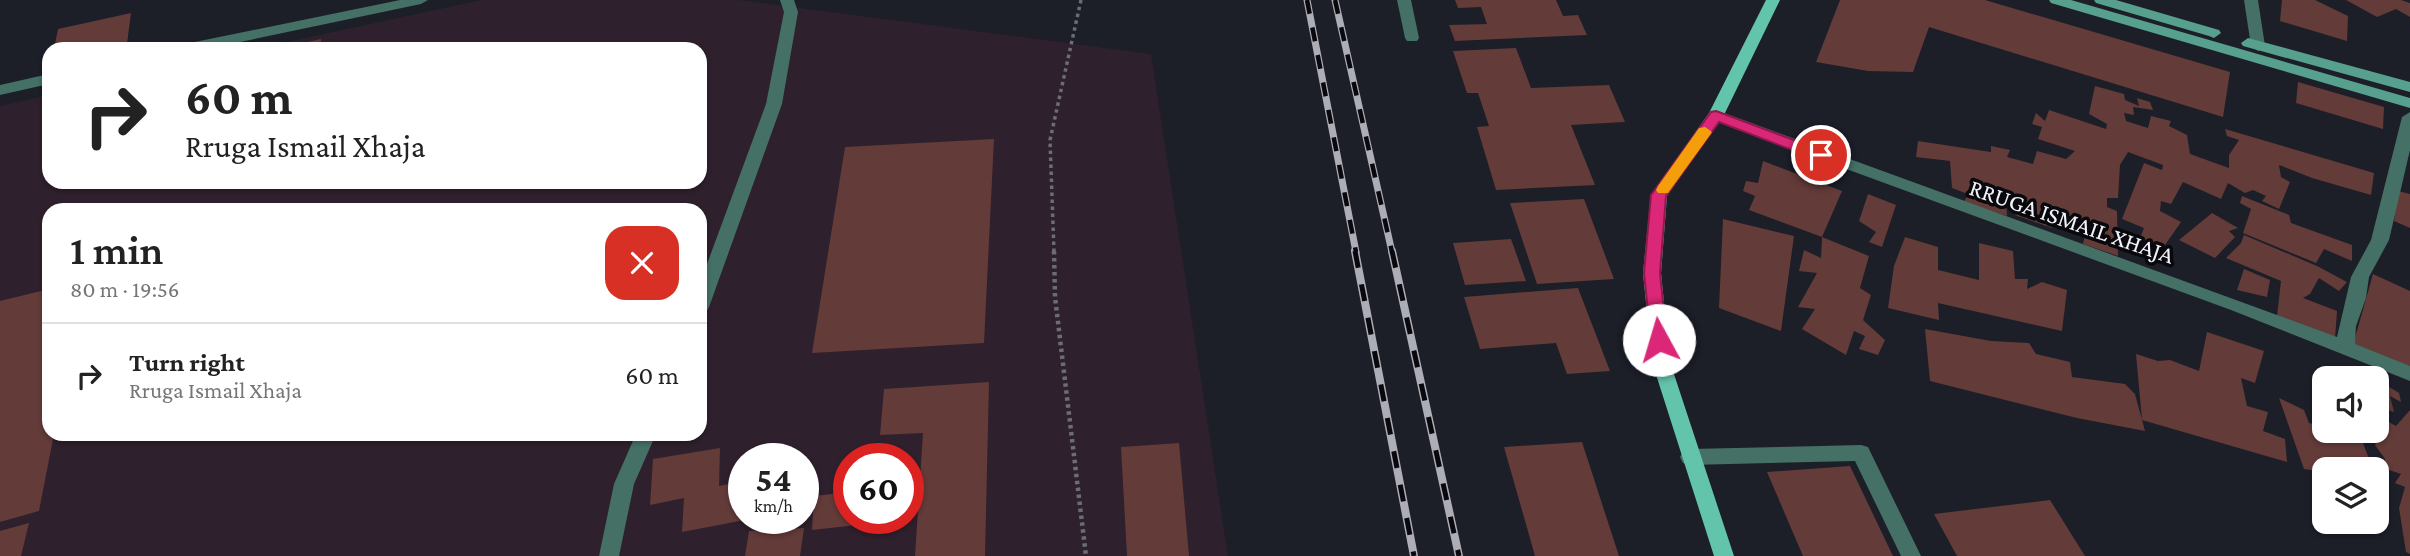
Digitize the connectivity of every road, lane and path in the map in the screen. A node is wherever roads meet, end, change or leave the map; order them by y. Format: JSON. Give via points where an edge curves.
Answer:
{"nodes":[{"id":1,"x":421,"y":0,"type":"edge"},
{"id":2,"x":787,"y":0,"type":"edge"},
{"id":3,"x":1081,"y":0,"type":"edge"},
{"id":4,"x":1404,"y":0,"type":"edge"},
{"id":5,"x":1773,"y":0,"type":"edge"},
{"id":6,"x":2056,"y":0,"type":"edge"},
{"id":7,"x":2101,"y":0,"type":"edge"},
{"id":8,"x":2251,"y":0,"type":"edge"},
{"id":9,"x":1412,"y":38,"type":"dead end"},
{"id":10,"x":219,"y":42,"type":"edge"},
{"id":11,"x":2258,"y":46,"type":"junction"},
{"id":12,"x":42,"y":81,"type":"edge"},
{"id":13,"x":2410,"y":87,"type":"edge"},
{"id":14,"x":0,"y":90,"type":"edge"},
{"id":15,"x":2410,"y":103,"type":"edge"},
{"id":16,"x":1716,"y":116,"type":"junction"},
{"id":17,"x":2410,"y":117,"type":"edge"},
{"id":18,"x":2404,"y":163,"type":"edge"},
{"id":19,"x":707,"y":288,"type":"edge"},
{"id":20,"x":2346,"y":347,"type":"junction"},
{"id":21,"x":2410,"y":374,"type":"edge"},
{"id":22,"x":643,"y":441,"type":"edge"},
{"id":23,"x":1690,"y":457,"type":"junction"},
{"id":24,"x":609,"y":556,"type":"edge"},
{"id":25,"x":1086,"y":556,"type":"edge"},
{"id":26,"x":1724,"y":556,"type":"edge"},
{"id":27,"x":1910,"y":556,"type":"edge"}],
"edges":[{"from":1,"to":10,"type":"street"},
{"from":2,"to":19,"type":"street","via":[[791,12],[774,104]]},
{"from":3,"to":25,"type":"path","via":[[1050,140],[1055,296]]},
{"from":4,"to":9,"type":"street"},
{"from":5,"to":16,"type":"main road"},
{"from":6,"to":15,"type":"street"},
{"from":7,"to":11,"type":"street"},
{"from":8,"to":11,"type":"street"},
{"from":11,"to":13,"type":"street"},
{"from":12,"to":14,"type":"street"},
{"from":16,"to":20,"type":"street","name":"RRUGA ISMAIL XHAJA"},
{"from":16,"to":23,"type":"main road","via":[[1659,195],[1652,273],[1661,362]]},
{"from":17,"to":18,"type":"street"},
{"from":18,"to":20,"type":"street","via":[[2379,240],[2360,277]]},
{"from":20,"to":21,"type":"street","name":"RRUGA ISMAIL XHAJA"},
{"from":22,"to":24,"type":"street","via":[[624,484]]},
{"from":23,"to":26,"type":"main road"},
{"from":23,"to":27,"type":"street","via":[[1861,453]]}]}
